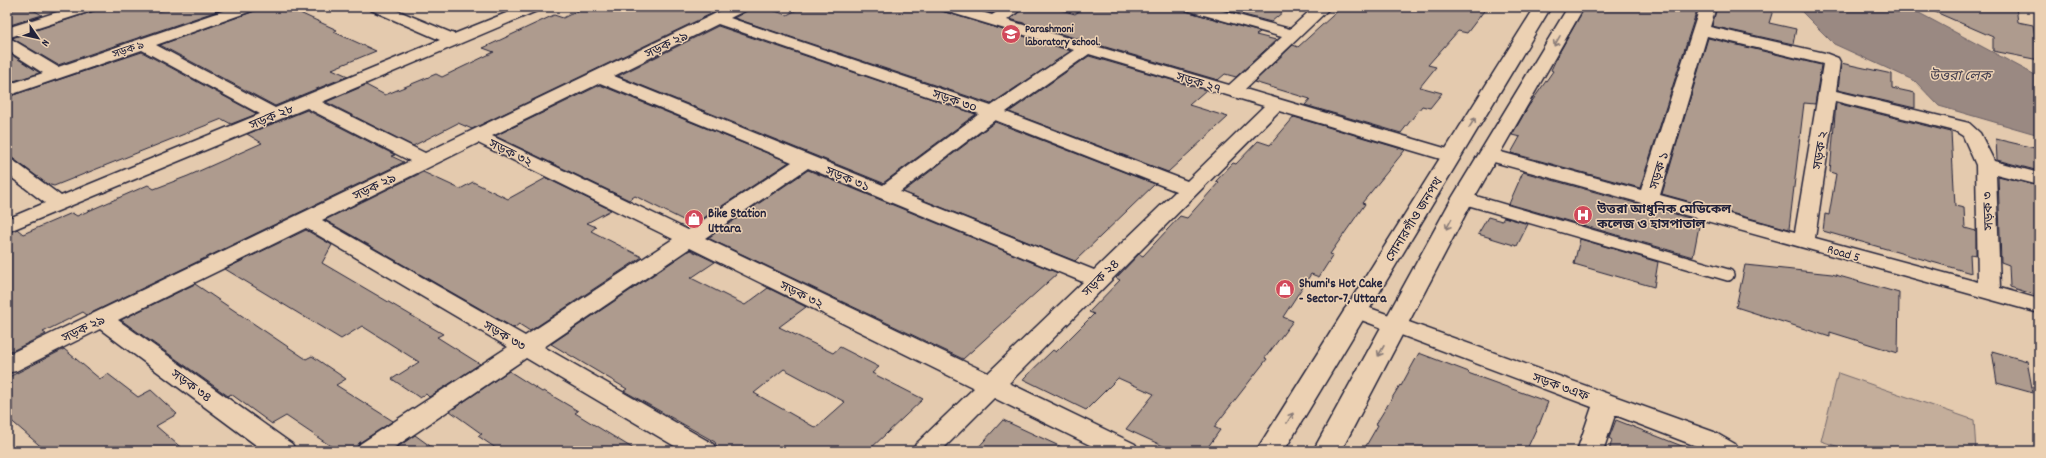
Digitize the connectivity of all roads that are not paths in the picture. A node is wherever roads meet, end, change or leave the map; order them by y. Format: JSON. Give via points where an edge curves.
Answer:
{"nodes":[{"id":1,"x":89,"y":7,"type":"edge"},
{"id":2,"x":249,"y":7,"type":"edge"},
{"id":3,"x":376,"y":7,"type":"edge"},
{"id":4,"x":534,"y":7,"type":"edge"},
{"id":5,"x":742,"y":7,"type":"edge"},
{"id":6,"x":947,"y":7,"type":"edge"},
{"id":7,"x":1016,"y":7,"type":"edge"},
{"id":8,"x":1191,"y":7,"type":"edge"},
{"id":9,"x":1323,"y":7,"type":"edge"},
{"id":10,"x":1543,"y":7,"type":"edge"},
{"id":11,"x":1576,"y":7,"type":"edge"},
{"id":12,"x":1708,"y":7,"type":"edge"},
{"id":13,"x":717,"y":19,"type":"junction"},
{"id":14,"x":994,"y":21,"type":"junction"},
{"id":15,"x":1701,"y":30,"type":"junction"},
{"id":16,"x":7,"y":33,"type":"edge"},
{"id":17,"x":1293,"y":35,"type":"junction"},
{"id":18,"x":454,"y":40,"type":"junction"},
{"id":19,"x":7,"y":43,"type":"edge"},
{"id":20,"x":143,"y":44,"type":"junction"},
{"id":21,"x":1087,"y":48,"type":"junction"},
{"id":22,"x":57,"y":74,"type":"junction"},
{"id":23,"x":599,"y":76,"type":"junction"},
{"id":24,"x":7,"y":91,"type":"edge"},
{"id":25,"x":1232,"y":92,"type":"junction"},
{"id":26,"x":1828,"y":94,"type":"junction"},
{"id":27,"x":307,"y":101,"type":"junction"},
{"id":28,"x":1276,"y":104,"type":"junction"},
{"id":29,"x":992,"y":113,"type":"junction"},
{"id":30,"x":275,"y":115,"type":"junction"},
{"id":31,"x":478,"y":136,"type":"junction"},
{"id":32,"x":1490,"y":155,"type":"junction"},
{"id":33,"x":1451,"y":156,"type":"junction"},
{"id":34,"x":425,"y":161,"type":"junction"},
{"id":35,"x":806,"y":161,"type":"junction"},
{"id":36,"x":7,"y":165,"type":"edge"},
{"id":37,"x":1986,"y":165,"type":"junction"},
{"id":38,"x":2039,"y":179,"type":"edge"},
{"id":39,"x":1190,"y":189,"type":"junction"},
{"id":40,"x":885,"y":193,"type":"junction"},
{"id":41,"x":1463,"y":198,"type":"junction"},
{"id":42,"x":1649,"y":198,"type":"junction"},
{"id":43,"x":59,"y":204,"type":"junction"},
{"id":44,"x":306,"y":219,"type":"junction"},
{"id":45,"x":7,"y":226,"type":"edge"},
{"id":46,"x":690,"y":239,"type":"junction"},
{"id":47,"x":1804,"y":240,"type":"junction"},
{"id":48,"x":1728,"y":274,"type":"dead end"},
{"id":49,"x":1098,"y":280,"type":"junction"},
{"id":50,"x":1989,"y":292,"type":"junction"},
{"id":51,"x":2039,"y":306,"type":"edge"},
{"id":52,"x":1356,"y":310,"type":"junction"},
{"id":53,"x":101,"y":319,"type":"junction"},
{"id":54,"x":1396,"y":324,"type":"junction"},
{"id":55,"x":526,"y":347,"type":"junction"},
{"id":56,"x":7,"y":365,"type":"edge"},
{"id":57,"x":991,"y":385,"type":"junction"},
{"id":58,"x":1606,"y":403,"type":"junction"},
{"id":59,"x":283,"y":451,"type":"edge"},
{"id":60,"x":369,"y":451,"type":"edge"},
{"id":61,"x":704,"y":451,"type":"edge"},
{"id":62,"x":926,"y":451,"type":"edge"},
{"id":63,"x":1126,"y":451,"type":"edge"},
{"id":64,"x":1270,"y":451,"type":"edge"},
{"id":65,"x":1327,"y":451,"type":"edge"},
{"id":66,"x":1590,"y":451,"type":"edge"},
{"id":67,"x":1726,"y":451,"type":"edge"}],
"edges":[{"from":1,"to":16,"type":"street"},
{"from":2,"to":20,"type":"street","name":"সড়ক ৯"},
{"from":3,"to":18,"type":"street"},
{"from":4,"to":18,"type":"street","name":"সড়ক ২৮"},
{"from":5,"to":13,"type":"street","name":"সড়ক ২৯"},
{"from":6,"to":14,"type":"street","name":"সড়ক ২৭"},
{"from":7,"to":14,"type":"street"},
{"from":8,"to":17,"type":"street"},
{"from":9,"to":17,"type":"street"},
{"from":33,"to":10,"type":"main road","name":"সোনারগাঁও জনপথ","one_way":true},
{"from":11,"to":32,"type":"main road","one_way":true},
{"from":12,"to":15,"type":"street","name":"সড়ক ১"},
{"from":13,"to":23,"type":"street","name":"সড়ক ২৯"},
{"from":13,"to":29,"type":"street","name":"সড়ক ৩০"},
{"from":14,"to":21,"type":"street","name":"সড়ক ২৭"},
{"from":15,"to":26,"type":"street","name":"সড়ক ২","via":[[1830,60],[1832,62]]},
{"from":15,"to":42,"type":"street","name":"সড়ক ১"},
{"from":17,"to":25,"type":"street"},
{"from":18,"to":27,"type":"street","name":"সড়ক ২৮"},
{"from":19,"to":22,"type":"street"},
{"from":20,"to":22,"type":"street","name":"সড়ক ৯"},
{"from":20,"to":30,"type":"street"},
{"from":21,"to":25,"type":"street","name":"সড়ক ২৭"},
{"from":21,"to":29,"type":"street"},
{"from":22,"to":24,"type":"street","name":"সড়ক ৯"},
{"from":23,"to":31,"type":"street","name":"সড়ক ২৯"},
{"from":23,"to":35,"type":"street","name":"সড়ক ৩১"},
{"from":25,"to":28,"type":"street","name":"সড়ক ২৭"},
{"from":26,"to":37,"type":"street","name":"সড়ক ৩","via":[[1962,127],[1971,133]]},
{"from":26,"to":47,"type":"street","name":"সড়ক ২"},
{"from":27,"to":30,"type":"street","name":"সড়ক ২৮"},
{"from":27,"to":34,"type":"street"},
{"from":28,"to":33,"type":"street","name":"সড়ক ২৭"},
{"from":28,"to":39,"type":"street","name":"সড়ক ২৪"},
{"from":29,"to":39,"type":"street","name":"সড়ক ৩০"},
{"from":29,"to":40,"type":"street"},
{"from":30,"to":43,"type":"street","name":"সড়ক ২৮"},
{"from":31,"to":34,"type":"street","name":"সড়ক ২৯"},
{"from":31,"to":46,"type":"street","name":"সড়ক ৩২"},
{"from":32,"to":41,"type":"main road"},
{"from":32,"to":42,"type":"street","name":"সড়ক ১"},
{"from":33,"to":52,"type":"main road","name":"সোনারগাঁও জনপথ"},
{"from":34,"to":44,"type":"street","name":"সড়ক ২৯"},
{"from":35,"to":40,"type":"street","name":"সড়ক ৩১"},
{"from":35,"to":46,"type":"street"},
{"from":36,"to":43,"type":"street"},
{"from":37,"to":38,"type":"street"},
{"from":37,"to":50,"type":"street","name":"সড়ক ৩"},
{"from":39,"to":49,"type":"street","name":"সড়ক ২৪"},
{"from":40,"to":49,"type":"street","name":"সড়ক ৩১"},
{"from":41,"to":48,"type":"lane"},
{"from":41,"to":54,"type":"main road","one_way":true},
{"from":42,"to":47,"type":"street","name":"Road 5"},
{"from":43,"to":45,"type":"street","name":"সড়ক ২৮"},
{"from":44,"to":53,"type":"street","name":"সড়ক ২৯"},
{"from":44,"to":55,"type":"street","name":"সড়ক ৩৩"},
{"from":46,"to":55,"type":"street"},
{"from":46,"to":57,"type":"street","name":"সড়ক ৩২"},
{"from":47,"to":50,"type":"street","name":"Road 5"},
{"from":49,"to":57,"type":"street","name":"সড়ক ২৪"},
{"from":50,"to":51,"type":"street","name":"Road 5"},
{"from":52,"to":54,"type":"street","name":"সড়ক ৩এফ"},
{"from":64,"to":52,"type":"main road","name":"সোনারগাঁও জনপথ","one_way":true},
{"from":53,"to":56,"type":"street","name":"সড়ক ২৯"},
{"from":53,"to":59,"type":"street","name":"সড়ক ৩৪"},
{"from":54,"to":58,"type":"street","name":"সড়ক ৩এফ"},
{"from":54,"to":65,"type":"main road","one_way":true},
{"from":55,"to":60,"type":"street"},
{"from":55,"to":61,"type":"street","name":"সড়ক ৩৩"},
{"from":57,"to":62,"type":"street","name":"সড়ক ২৪"},
{"from":57,"to":63,"type":"street","name":"সড়ক ৩২"},
{"from":58,"to":66,"type":"street"},
{"from":58,"to":67,"type":"street","name":"সড়ক ৩এফ","via":[[1706,439]]}]}
